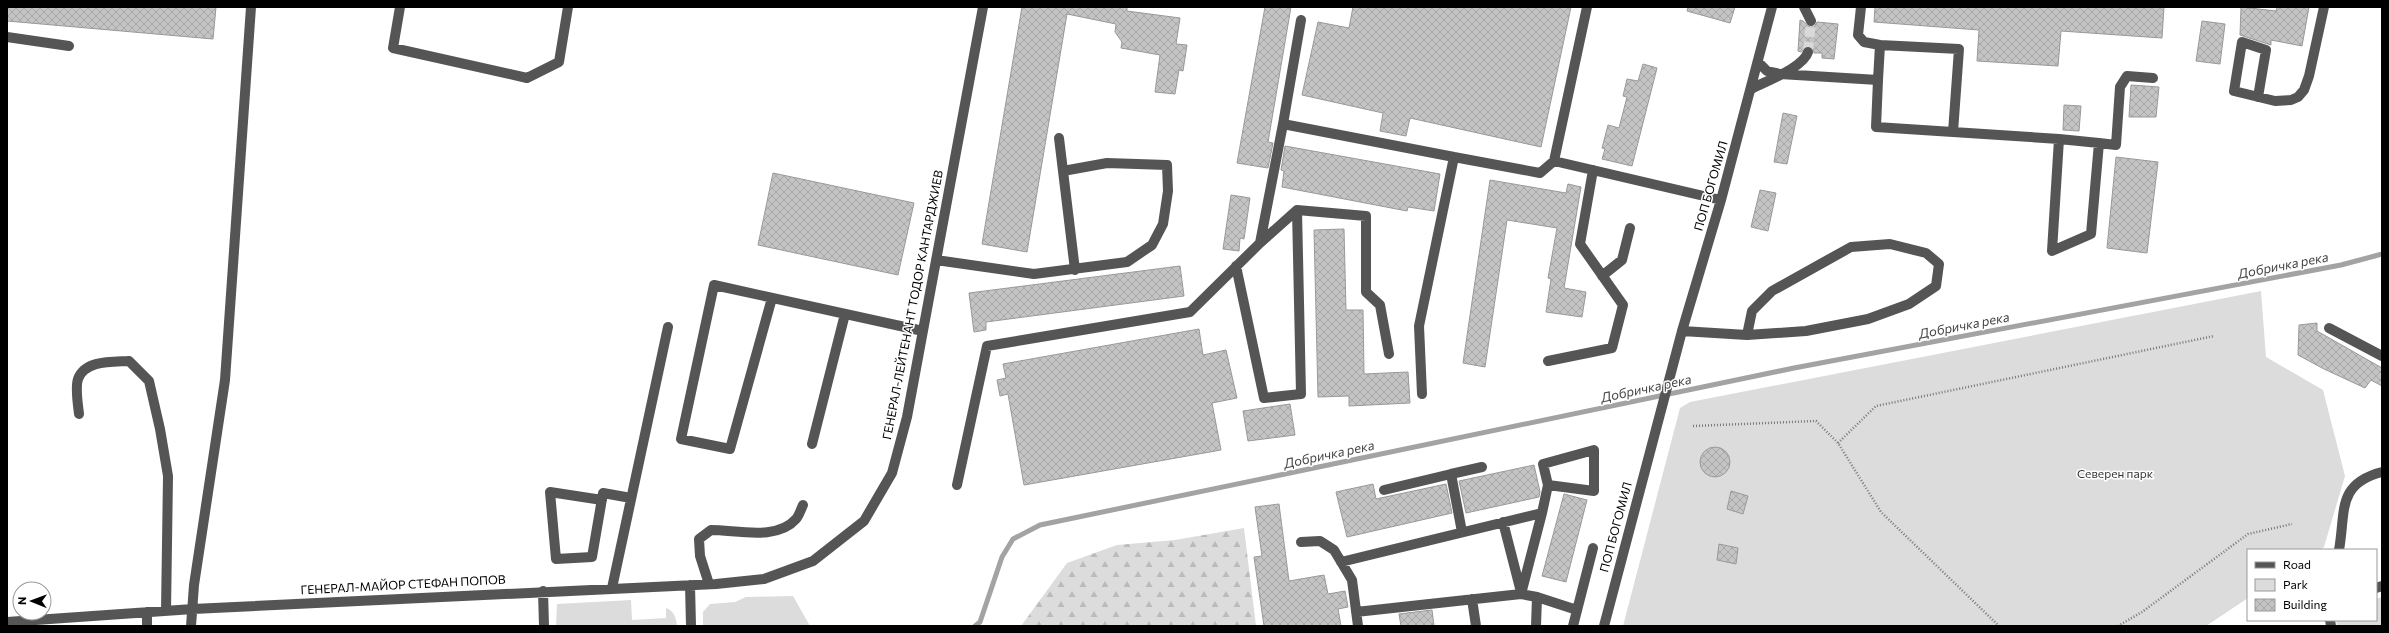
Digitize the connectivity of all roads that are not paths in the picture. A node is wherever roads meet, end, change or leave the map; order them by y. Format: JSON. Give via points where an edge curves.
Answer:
{"nodes":[{"id":1,"x":251,"y":7,"type":"edge"},
{"id":2,"x":400,"y":7,"type":"edge"},
{"id":3,"x":568,"y":7,"type":"edge"},
{"id":4,"x":983,"y":7,"type":"edge"},
{"id":5,"x":1587,"y":7,"type":"edge"},
{"id":6,"x":1772,"y":7,"type":"edge"},
{"id":7,"x":1804,"y":7,"type":"edge"},
{"id":8,"x":1861,"y":7,"type":"edge"},
{"id":9,"x":2324,"y":7,"type":"edge"},
{"id":10,"x":1301,"y":20,"type":"dead end"},
{"id":11,"x":1811,"y":21,"type":"tunnel mouth"},
{"id":12,"x":7,"y":37,"type":"edge"},
{"id":13,"x":70,"y":46,"type":"dead end"},
{"id":14,"x":1880,"y":46,"type":"junction"},
{"id":15,"x":1808,"y":52,"type":"tunnel mouth"},
{"id":16,"x":1758,"y":62,"type":"junction"},
{"id":17,"x":1780,"y":74,"type":"junction"},
{"id":18,"x":2153,"y":78,"type":"dead end"},
{"id":19,"x":1878,"y":80,"type":"junction"},
{"id":20,"x":1751,"y":89,"type":"junction"},
{"id":21,"x":2258,"y":97,"type":"junction"},
{"id":22,"x":1283,"y":124,"type":"junction"},
{"id":23,"x":1953,"y":132,"type":"junction"},
{"id":24,"x":1059,"y":138,"type":"dead end"},
{"id":25,"x":2059,"y":140,"type":"junction"},
{"id":26,"x":2100,"y":143,"type":"junction"},
{"id":27,"x":1454,"y":157,"type":"junction"},
{"id":28,"x":1554,"y":161,"type":"junction"},
{"id":29,"x":1593,"y":170,"type":"junction"},
{"id":30,"x":1063,"y":171,"type":"junction"},
{"id":31,"x":1721,"y":200,"type":"junction"},
{"id":32,"x":1297,"y":210,"type":"junction"},
{"id":33,"x":1630,"y":228,"type":"dead end"},
{"id":34,"x":1260,"y":243,"type":"junction"},
{"id":35,"x":936,"y":260,"type":"junction"},
{"id":36,"x":1236,"y":266,"type":"junction"},
{"id":37,"x":1075,"y":270,"type":"junction"},
{"id":38,"x":1602,"y":276,"type":"junction"},
{"id":39,"x":772,"y":298,"type":"junction"},
{"id":40,"x":845,"y":314,"type":"junction"},
{"id":41,"x":668,"y":327,"type":"dead end"},
{"id":42,"x":2329,"y":328,"type":"dead end"},
{"id":43,"x":923,"y":331,"type":"junction"},
{"id":44,"x":1682,"y":331,"type":"junction"},
{"id":45,"x":1747,"y":335,"type":"junction"},
{"id":46,"x":1389,"y":354,"type":"dead end"},
{"id":47,"x":2382,"y":356,"type":"edge"},
{"id":48,"x":1548,"y":361,"type":"dead end"},
{"id":49,"x":1422,"y":394,"type":"dead end"},
{"id":50,"x":79,"y":414,"type":"dead end"},
{"id":51,"x":812,"y":444,"type":"dead end"},
{"id":52,"x":1482,"y":467,"type":"dead end"},
{"id":53,"x":2382,"y":472,"type":"edge"},
{"id":54,"x":1451,"y":474,"type":"junction"},
{"id":55,"x":957,"y":485,"type":"dead end"},
{"id":56,"x":1548,"y":485,"type":"junction"},
{"id":57,"x":1384,"y":490,"type":"dead end"},
{"id":58,"x":631,"y":498,"type":"junction"},
{"id":59,"x":602,"y":500,"type":"junction"},
{"id":60,"x":803,"y":505,"type":"dead end"},
{"id":61,"x":1542,"y":513,"type":"junction"},
{"id":62,"x":1503,"y":522,"type":"junction"},
{"id":63,"x":1462,"y":532,"type":"junction"},
{"id":64,"x":1301,"y":542,"type":"dead end"},
{"id":65,"x":1593,"y":548,"type":"dead end"},
{"id":66,"x":2339,"y":549,"type":"edge"},
{"id":67,"x":1341,"y":562,"type":"junction"},
{"id":68,"x":799,"y":566,"type":"joint"},
{"id":69,"x":690,"y":584,"type":"junction"},
{"id":70,"x":709,"y":584,"type":"junction"},
{"id":71,"x":612,"y":588,"type":"junction"},
{"id":72,"x":543,"y":591,"type":"junction"},
{"id":73,"x":1521,"y":594,"type":"junction"},
{"id":74,"x":1537,"y":598,"type":"junction"},
{"id":75,"x":1472,"y":599,"type":"junction"},
{"id":76,"x":193,"y":609,"type":"junction"},
{"id":77,"x":1577,"y":610,"type":"junction"},
{"id":78,"x":166,"y":611,"type":"junction"},
{"id":79,"x":147,"y":612,"type":"junction"},
{"id":80,"x":1356,"y":612,"type":"junction"},
{"id":81,"x":7,"y":622,"type":"edge"},
{"id":82,"x":147,"y":626,"type":"edge"},
{"id":83,"x":191,"y":626,"type":"edge"},
{"id":84,"x":544,"y":626,"type":"edge"},
{"id":85,"x":691,"y":626,"type":"edge"},
{"id":86,"x":1358,"y":626,"type":"edge"},
{"id":87,"x":1476,"y":626,"type":"edge"},
{"id":88,"x":1536,"y":626,"type":"edge"},
{"id":89,"x":1573,"y":626,"type":"edge"},
{"id":90,"x":1604,"y":626,"type":"edge"}],
"edges":[{"from":1,"to":76,"type":"street","via":[[225,380],[194,585]]},
{"from":2,"to":3,"type":"street","via":[[393,48],[527,78],[559,62]]},
{"from":4,"to":35,"type":"street","name":"ГЕНЕРАЛ-ЛЕЙТЕНАНТ ТОДОР КАНТАРДЖИЕВ"},
{"from":5,"to":28,"type":"street"},
{"from":6,"to":16,"type":"street","name":"ПОП БОГОМИЛ"},
{"from":7,"to":11,"type":"street"},
{"from":8,"to":14,"type":"street","via":[[1858,35],[1864,42]]},
{"from":9,"to":21,"type":"street","via":[[2304,90],[2291,100],[2275,101]]},
{"from":10,"to":22,"type":"street"},
{"from":12,"to":13,"type":"street"},
{"from":14,"to":19,"type":"street"},
{"from":14,"to":23,"type":"street","via":[[1959,48]]},
{"from":15,"to":17,"type":"street","via":[[1806,59]]},
{"from":16,"to":17,"type":"street","via":[[1767,71]]},
{"from":16,"to":20,"type":"street","name":"ПОП БОГОМИЛ"},
{"from":17,"to":19,"type":"street"},
{"from":17,"to":20,"type":"street"},
{"from":18,"to":26,"type":"street","via":[[2127,76],[2120,87],[2116,145]]},
{"from":19,"to":23,"type":"street","via":[[1876,127]]},
{"from":20,"to":31,"type":"street","name":"ПОП БОГОМИЛ"},
{"from":21,"to":21,"type":"street","via":[[2266,50],[2242,42],[2234,91]]},
{"from":22,"to":27,"type":"street"},
{"from":22,"to":34,"type":"street"},
{"from":23,"to":25,"type":"street"},
{"from":24,"to":30,"type":"street"},
{"from":25,"to":26,"type":"street"},
{"from":25,"to":26,"type":"street","via":[[2052,251],[2091,234]]},
{"from":27,"to":28,"type":"street","via":[[1540,173]]},
{"from":27,"to":49,"type":"street","via":[[1419,326]]},
{"from":28,"to":29,"type":"street"},
{"from":29,"to":31,"type":"street"},
{"from":29,"to":38,"type":"street","via":[[1580,244]]},
{"from":30,"to":37,"type":"street"},
{"from":30,"to":37,"type":"street","via":[[1107,163],[1166,165],[1168,191],[1163,224],[1152,245],[1127,262]]},
{"from":31,"to":44,"type":"street","name":"ПОП БОГОМИЛ"},
{"from":32,"to":34,"type":"street"},
{"from":32,"to":36,"type":"street","via":[[1302,394],[1264,398]]},
{"from":32,"to":46,"type":"street","via":[[1366,216],[1366,292],[1380,305]]},
{"from":33,"to":38,"type":"street","via":[[1622,260]]},
{"from":34,"to":36,"type":"street"},
{"from":35,"to":37,"type":"street","via":[[1034,274]]},
{"from":35,"to":43,"type":"street","name":"ГЕНЕРАЛ-ЛЕЙТЕНАНТ ТОДОР КАНТАРДЖИЕВ"},
{"from":36,"to":55,"type":"street","via":[[1190,312],[987,346]]},
{"from":38,"to":48,"type":"street","via":[[1622,305],[1612,348]]},
{"from":39,"to":39,"type":"street","via":[[730,449],[681,439],[714,285]]},
{"from":39,"to":40,"type":"street"},
{"from":40,"to":43,"type":"street"},
{"from":40,"to":51,"type":"street"},
{"from":41,"to":58,"type":"street"},
{"from":42,"to":47,"type":"street"},
{"from":43,"to":68,"type":"street","name":"ГЕНЕРАЛ-ЛЕЙТЕНАНТ ТОДОР КАНТАРДЖИЕВ","via":[[907,417],[892,473],[864,521],[813,561]]},
{"from":44,"to":45,"type":"street"},
{"from":44,"to":90,"type":"street","name":"ПОП БОГОМИЛ"},
{"from":45,"to":45,"type":"street","via":[[1806,331],[1868,319],[1910,304],[1936,286],[1939,264],[1926,253],[1890,244],[1851,247],[1772,291],[1752,311]]},
{"from":50,"to":78,"type":"street","via":[[77,380],[84,369],[102,363],[129,361],[149,381],[168,476]]},
{"from":52,"to":54,"type":"street"},
{"from":53,"to":66,"type":"street","via":[[2355,483],[2347,497],[2342,515]]},
{"from":54,"to":57,"type":"street"},
{"from":54,"to":63,"type":"street"},
{"from":56,"to":56,"type":"street","via":[[1543,464],[1594,450],[1594,490]]},
{"from":56,"to":61,"type":"street"},
{"from":58,"to":59,"type":"street","via":[[603,493]]},
{"from":58,"to":71,"type":"street"},
{"from":59,"to":59,"type":"street","via":[[550,492],[556,559],[592,557]]},
{"from":60,"to":70,"type":"street","via":[[796,519],[776,531],[756,534],[712,530],[699,540],[700,556]]},
{"from":61,"to":62,"type":"street"},
{"from":61,"to":73,"type":"street"},
{"from":62,"to":63,"type":"street"},
{"from":62,"to":73,"type":"street"},
{"from":63,"to":67,"type":"street"},
{"from":64,"to":67,"type":"street","via":[[1320,541],[1334,550]]},
{"from":65,"to":77,"type":"street"},
{"from":67,"to":80,"type":"street","via":[[1352,580]]},
{"from":68,"to":70,"type":"street","name":"ГЕНЕРАЛ-МАЙОР СТЕФАН ПОПОВ","via":[[764,579]]},
{"from":69,"to":70,"type":"street","name":"ГЕНЕРАЛ-МАЙОР СТЕФАН ПОПОВ"},
{"from":69,"to":71,"type":"street","name":"ГЕНЕРАЛ-МАЙОР СТЕФАН ПОПОВ"},
{"from":69,"to":85,"type":"street"},
{"from":71,"to":72,"type":"street","name":"ГЕНЕРАЛ-МАЙОР СТЕФАН ПОПОВ"},
{"from":72,"to":76,"type":"street","name":"ГЕНЕРАЛ-МАЙОР СТЕФАН ПОПОВ"},
{"from":72,"to":84,"type":"street"},
{"from":73,"to":74,"type":"street"},
{"from":73,"to":75,"type":"street"},
{"from":74,"to":77,"type":"street"},
{"from":74,"to":88,"type":"street"},
{"from":75,"to":80,"type":"street"},
{"from":75,"to":87,"type":"street"},
{"from":76,"to":78,"type":"street","name":"ГЕНЕРАЛ-МАЙОР СТЕФАН ПОПОВ"},
{"from":76,"to":83,"type":"street"},
{"from":77,"to":89,"type":"street"},
{"from":78,"to":79,"type":"street","name":"ГЕНЕРАЛ-МАЙОР СТЕФАН ПОПОВ"},
{"from":79,"to":81,"type":"street","name":"ГЕНЕРАЛ-МАЙОР СТЕФАН ПОПОВ"},
{"from":79,"to":82,"type":"street"},
{"from":80,"to":86,"type":"street"}]}
